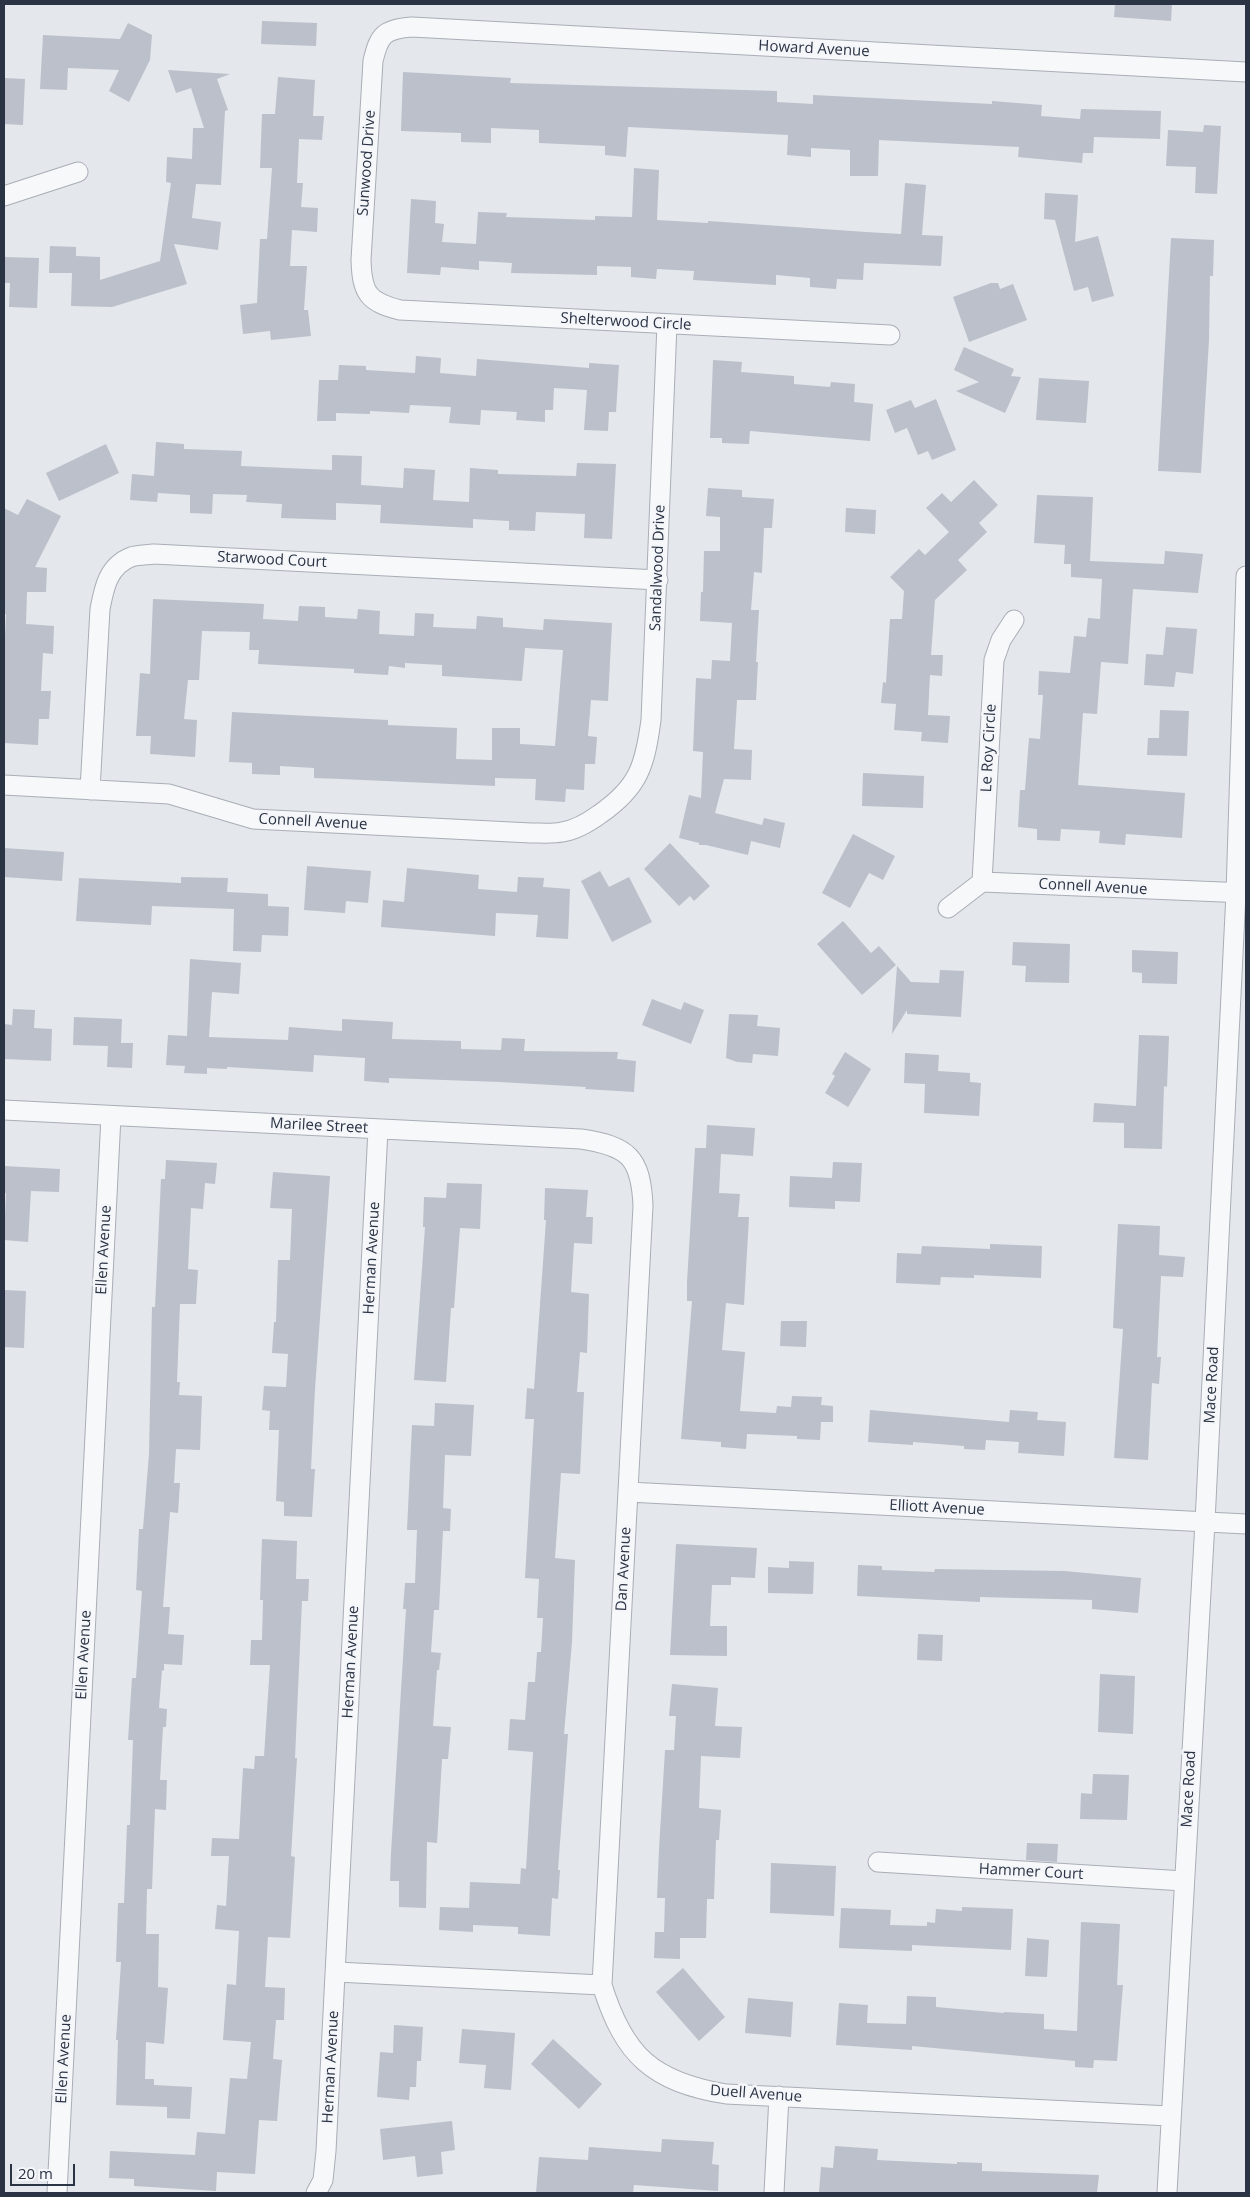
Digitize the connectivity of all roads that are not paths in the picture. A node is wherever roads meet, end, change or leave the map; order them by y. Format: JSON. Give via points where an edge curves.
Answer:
{"nodes":[{"id":1,"x":384,"y":34,"type":"joint"},
{"id":2,"x":1246,"y":72,"type":"edge"},
{"id":3,"x":78,"y":172,"type":"dead end"},
{"id":4,"x":4,"y":196,"type":"edge"},
{"id":5,"x":368,"y":294,"type":"joint"},
{"id":6,"x":667,"y":324,"type":"junction"},
{"id":7,"x":890,"y":335,"type":"dead end"},
{"id":8,"x":1246,"y":576,"type":"edge"},
{"id":9,"x":658,"y":580,"type":"junction"},
{"id":10,"x":1014,"y":620,"type":"dead end"},
{"id":11,"x":4,"y":785,"type":"edge"},
{"id":12,"x":90,"y":790,"type":"junction"},
{"id":13,"x":618,"y":802,"type":"joint"},
{"id":14,"x":982,"y":882,"type":"junction"},
{"id":15,"x":1241,"y":893,"type":"edge"},
{"id":16,"x":948,"y":908,"type":"dead end"},
{"id":17,"x":4,"y":1110,"type":"edge"},
{"id":18,"x":111,"y":1116,"type":"junction"},
{"id":19,"x":378,"y":1129,"type":"junction"},
{"id":20,"x":630,"y":1156,"type":"joint"},
{"id":21,"x":628,"y":1492,"type":"junction"},
{"id":22,"x":1205,"y":1522,"type":"junction"},
{"id":23,"x":1246,"y":1524,"type":"edge"},
{"id":24,"x":878,"y":1862,"type":"dead end"},
{"id":25,"x":1184,"y":1881,"type":"junction"},
{"id":26,"x":336,"y":1972,"type":"junction"},
{"id":27,"x":602,"y":1985,"type":"junction"},
{"id":28,"x":780,"y":2096,"type":"junction"},
{"id":29,"x":1170,"y":2116,"type":"junction"},
{"id":30,"x":58,"y":2193,"type":"edge"},
{"id":31,"x":316,"y":2193,"type":"edge"},
{"id":32,"x":774,"y":2193,"type":"edge"},
{"id":33,"x":1167,"y":2193,"type":"edge"}],
"edges":[{"from":1,"to":2,"type":"street","name":"Howard Avenue","via":[[395,28],[412,27]]},
{"from":1,"to":5,"type":"street","name":"Sunwood Drive","via":[[377,46],[374,62],[361,260]]},
{"from":3,"to":4,"type":"street"},
{"from":5,"to":6,"type":"street","name":"Shelterwood Circle","via":[[381,305],[400,310]]},
{"from":6,"to":7,"type":"street","name":"Shelterwood Circle"},
{"from":6,"to":9,"type":"street","name":"Sandalwood Drive"},
{"from":8,"to":15,"type":"street","name":"Mace Road"},
{"from":9,"to":12,"type":"street","name":"Starwood Court","via":[[154,554],[130,558],[114,568],[105,584],[100,608]]},
{"from":9,"to":13,"type":"street","name":"Sandalwood Drive","via":[[647,750],[637,779]]},
{"from":10,"to":14,"type":"street","name":"Le Roy Circle","via":[[1001,640],[994,660]]},
{"from":11,"to":12,"type":"street","name":"Connell Avenue"},
{"from":12,"to":13,"type":"street","name":"Connell Avenue","via":[[169,794],[253,818],[531,833],[563,832],[588,822]]},
{"from":14,"to":15,"type":"street","name":"Connell Avenue"},
{"from":14,"to":16,"type":"street"},
{"from":15,"to":22,"type":"street","name":"Mace Road"},
{"from":17,"to":18,"type":"street","name":"Marilee Street"},
{"from":18,"to":19,"type":"street","name":"Marilee Street"},
{"from":18,"to":30,"type":"street","name":"Ellen Avenue"},
{"from":19,"to":20,"type":"street","name":"Marilee Street","via":[[581,1139],[605,1142]]},
{"from":19,"to":26,"type":"street","name":"Herman Avenue"},
{"from":20,"to":21,"type":"street","name":"Dan Avenue","via":[[642,1181],[643,1206]]},
{"from":21,"to":22,"type":"street","name":"Elliott Avenue"},
{"from":21,"to":27,"type":"street","name":"Dan Avenue"},
{"from":22,"to":23,"type":"street","name":"Elliott Avenue"},
{"from":22,"to":25,"type":"street","name":"Mace Road"},
{"from":24,"to":25,"type":"street","name":"Hammer Court"},
{"from":25,"to":29,"type":"street","name":"Mace Road"},
{"from":26,"to":27,"type":"street"},
{"from":26,"to":31,"type":"street","name":"Herman Avenue","via":[[326,2150],[323,2180]]},
{"from":27,"to":28,"type":"street","name":"Duell Avenue","via":[[612,2017],[633,2050],[652,2068],[673,2080],[700,2089],[726,2094]]},
{"from":28,"to":29,"type":"street","name":"Duell Avenue"},
{"from":28,"to":32,"type":"street"},
{"from":29,"to":33,"type":"street","name":"Mace Road"}]}
